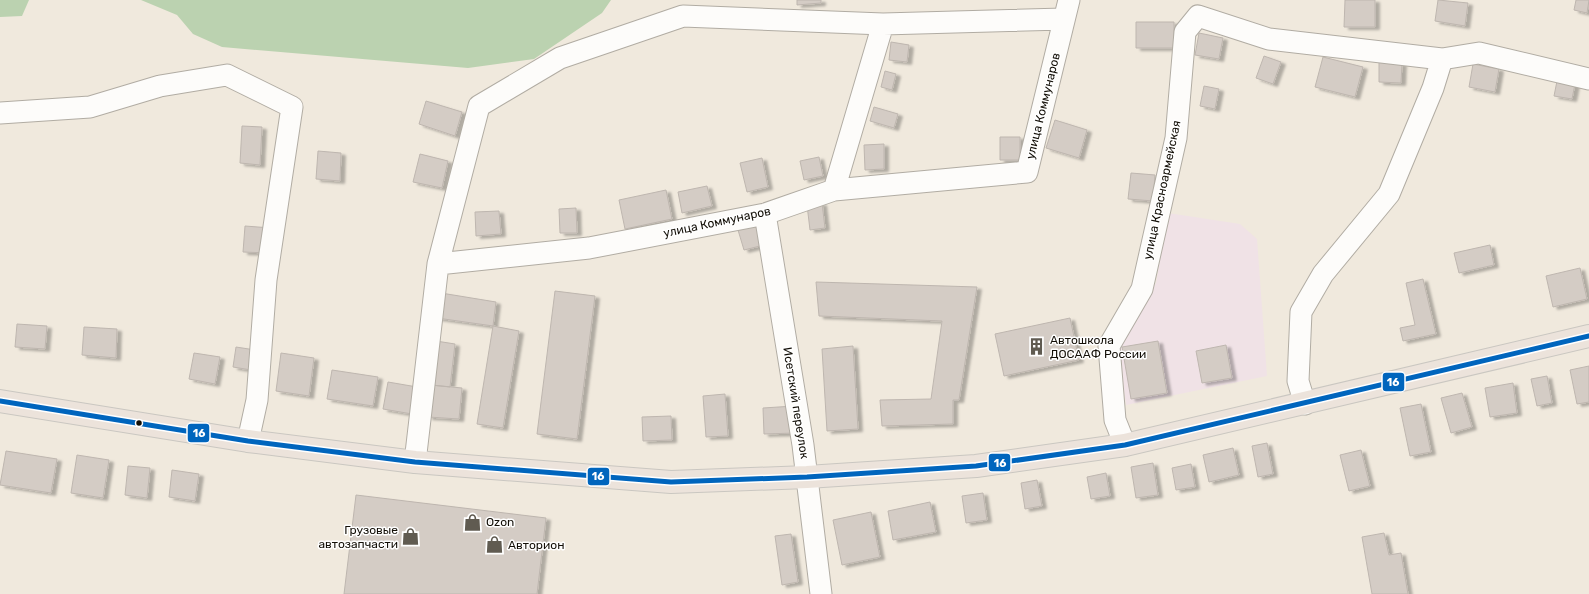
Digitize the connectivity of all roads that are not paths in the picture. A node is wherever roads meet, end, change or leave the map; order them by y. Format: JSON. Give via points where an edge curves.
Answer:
{"nodes":[{"id":1,"x":1067,"y":10,"type":"edge"},
{"id":2,"x":882,"y":24,"type":"junction"},
{"id":3,"x":1442,"y":59,"type":"junction"},
{"id":4,"x":1588,"y":75,"type":"edge"},
{"id":5,"x":0,"y":113,"type":"edge"},
{"id":6,"x":834,"y":190,"type":"junction"},
{"id":7,"x":765,"y":214,"type":"junction"},
{"id":8,"x":438,"y":264,"type":"junction"},
{"id":9,"x":1589,"y":336,"type":"edge"},
{"id":10,"x":0,"y":401,"type":"edge"},
{"id":11,"x":1305,"y":404,"type":"junction"},
{"id":12,"x":248,"y":441,"type":"junction"},
{"id":13,"x":1125,"y":445,"type":"junction"},
{"id":14,"x":415,"y":462,"type":"junction"},
{"id":15,"x":807,"y":477,"type":"junction"},
{"id":16,"x":821,"y":594,"type":"edge"}],
"edges":[{"from":1,"to":2,"type":"street"},
{"from":1,"to":6,"type":"street","name":"улица Коммунаров","via":[[1027,172]]},
{"from":2,"to":6,"type":"street"},
{"from":2,"to":8,"type":"street","via":[[683,16],[560,58],[479,106]]},
{"from":3,"to":4,"type":"street","name":"улица Красноармейская","via":[[1479,53]]},
{"from":3,"to":11,"type":"street","via":[[1430,96],[1389,194],[1323,274],[1301,312],[1298,381]]},
{"from":3,"to":13,"type":"street","name":"улица Красноармейская","via":[[1269,39],[1198,16],[1185,32],[1176,138],[1142,289],[1109,346],[1115,420]]},
{"from":5,"to":12,"type":"street","via":[[90,107],[160,86],[227,75],[292,107],[266,280],[257,400]]},
{"from":6,"to":7,"type":"street","name":"улица Коммунаров"},
{"from":7,"to":8,"type":"street","name":"улица Коммунаров","via":[[589,248]]},
{"from":7,"to":15,"type":"street","name":"Исетский переулок"},
{"from":8,"to":14,"type":"street"},
{"from":9,"to":11,"type":"main road"},
{"from":10,"to":12,"type":"main road"},
{"from":11,"to":13,"type":"main road"},
{"from":12,"to":14,"type":"main road"},
{"from":13,"to":15,"type":"main road","via":[[976,466]]},
{"from":14,"to":15,"type":"main road","via":[[672,482]]},
{"from":15,"to":16,"type":"street","name":"Исетский переулок"}]}
